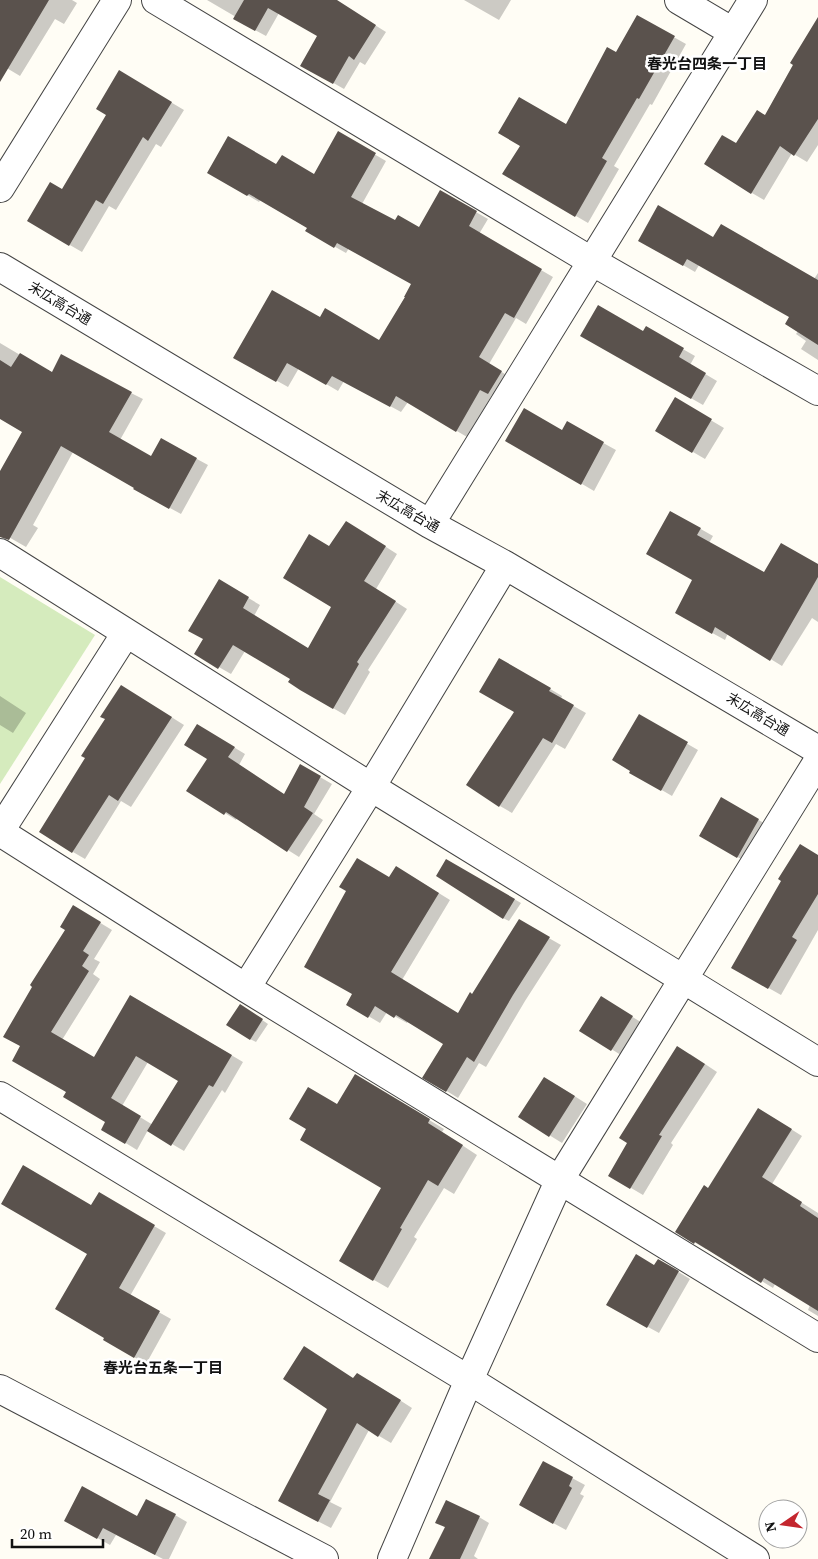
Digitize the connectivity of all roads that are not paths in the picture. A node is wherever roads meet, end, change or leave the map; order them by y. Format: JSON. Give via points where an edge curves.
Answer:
{"nodes":[{"id":1,"x":117,"y":0,"type":"edge"},
{"id":2,"x":156,"y":0,"type":"edge"},
{"id":3,"x":679,"y":0,"type":"edge"},
{"id":4,"x":753,"y":0,"type":"edge"},
{"id":5,"x":733,"y":32,"type":"junction"},
{"id":6,"x":0,"y":188,"type":"edge"},
{"id":7,"x":593,"y":262,"type":"junction"},
{"id":8,"x":0,"y":267,"type":"edge"},
{"id":9,"x":818,"y":391,"type":"edge"},
{"id":10,"x":430,"y":524,"type":"junction"},
{"id":11,"x":0,"y":553,"type":"edge"},
{"id":12,"x":505,"y":565,"type":"junction"},
{"id":13,"x":126,"y":633,"type":"junction"},
{"id":14,"x":818,"y":750,"type":"edge"},
{"id":15,"x":818,"y":761,"type":"edge"},
{"id":16,"x":371,"y":787,"type":"junction"},
{"id":17,"x":0,"y":832,"type":"edge"},
{"id":18,"x":684,"y":978,"type":"junction"},
{"id":19,"x":246,"y":988,"type":"junction"},
{"id":20,"x":818,"y":1062,"type":"edge"},
{"id":21,"x":0,"y":1096,"type":"edge"},
{"id":22,"x":560,"y":1179,"type":"junction"},
{"id":23,"x":818,"y":1338,"type":"edge"},
{"id":24,"x":469,"y":1380,"type":"junction"},
{"id":25,"x":0,"y":1389,"type":"edge"},
{"id":26,"x":324,"y":1559,"type":"edge"},
{"id":27,"x":392,"y":1559,"type":"edge"},
{"id":28,"x":755,"y":1559,"type":"edge"}],
"edges":[{"from":1,"to":6,"type":"street"},
{"from":2,"to":7,"type":"street"},
{"from":3,"to":5,"type":"street"},
{"from":4,"to":5,"type":"street"},
{"from":5,"to":7,"type":"street"},
{"from":7,"to":9,"type":"street"},
{"from":7,"to":10,"type":"street"},
{"from":8,"to":10,"type":"street","name":"末広高台通"},
{"from":10,"to":12,"type":"street","name":"末広高台通"},
{"from":11,"to":13,"type":"street"},
{"from":12,"to":14,"type":"street","name":"末広高台通"},
{"from":12,"to":16,"type":"street"},
{"from":13,"to":16,"type":"street"},
{"from":13,"to":17,"type":"street"},
{"from":15,"to":18,"type":"street"},
{"from":16,"to":18,"type":"street"},
{"from":16,"to":19,"type":"street"},
{"from":17,"to":19,"type":"street"},
{"from":18,"to":20,"type":"street"},
{"from":18,"to":22,"type":"street"},
{"from":19,"to":22,"type":"street"},
{"from":21,"to":24,"type":"street"},
{"from":22,"to":23,"type":"street"},
{"from":22,"to":24,"type":"street"},
{"from":24,"to":27,"type":"street"},
{"from":24,"to":28,"type":"street"},
{"from":25,"to":26,"type":"street"}]}
